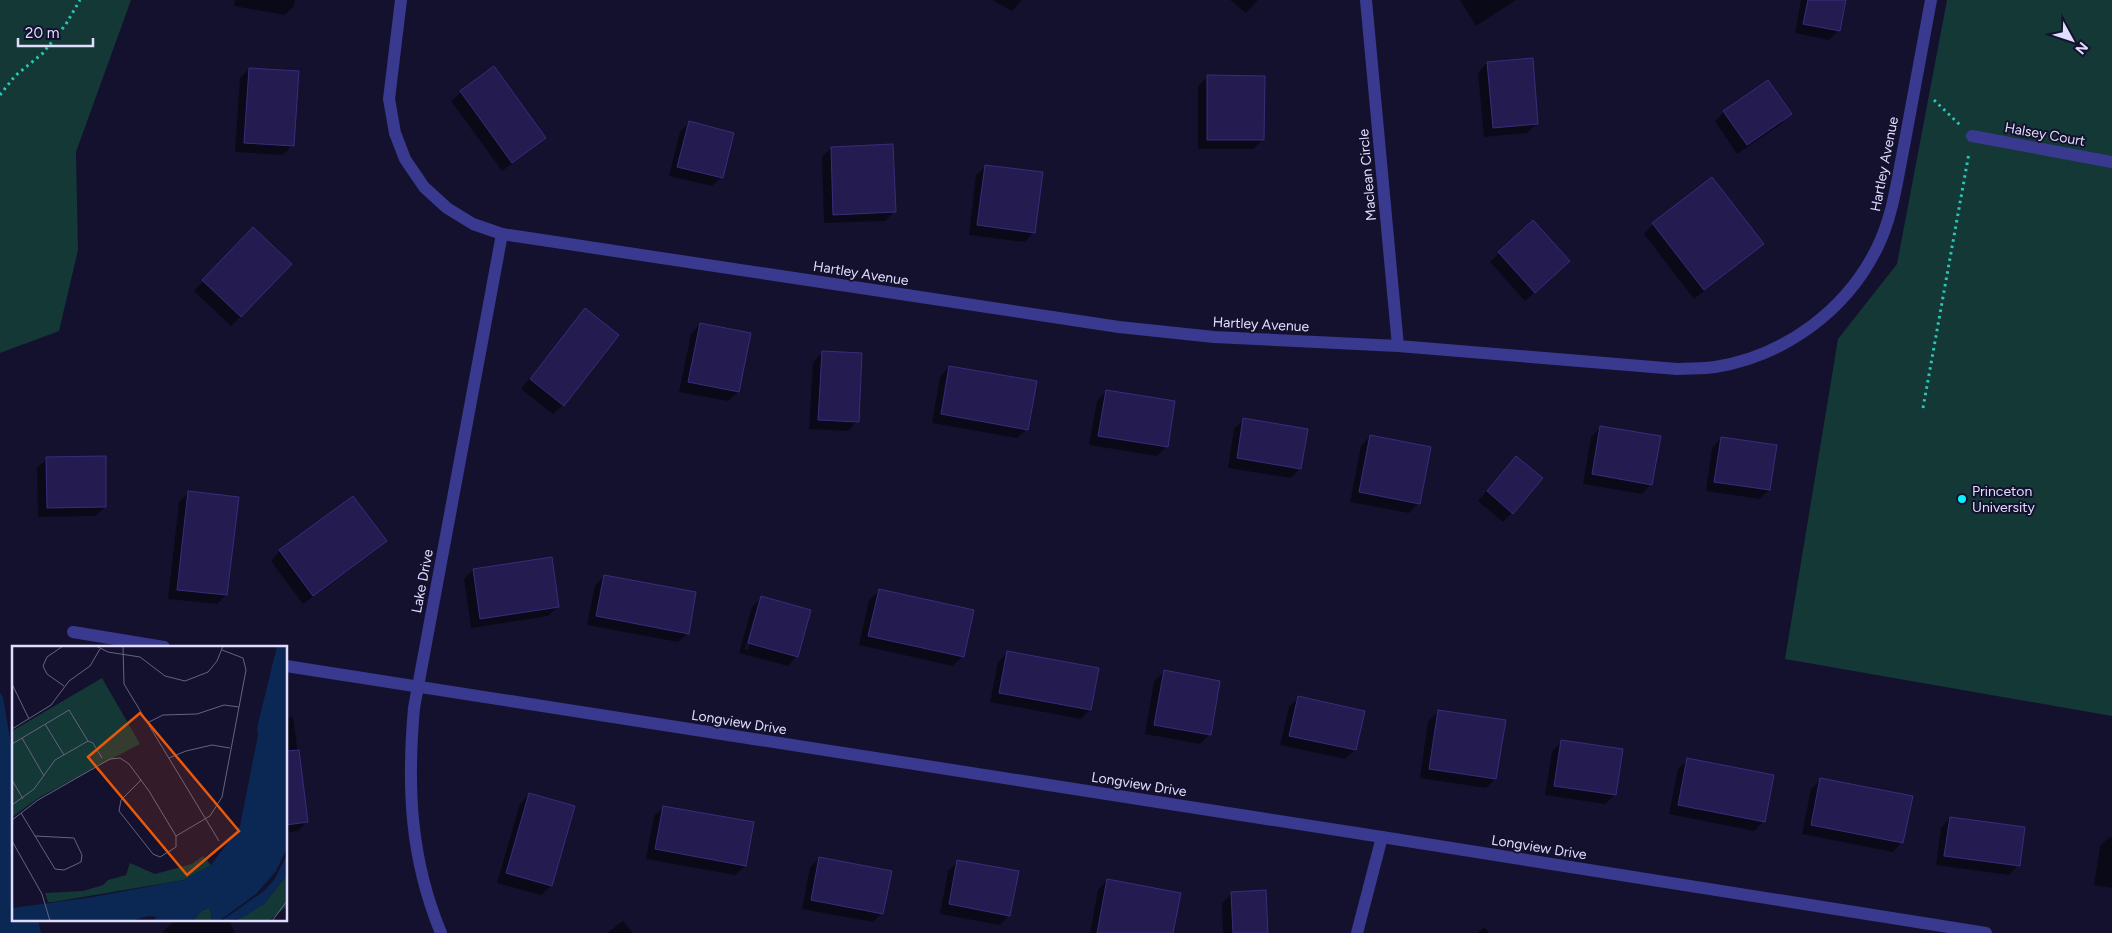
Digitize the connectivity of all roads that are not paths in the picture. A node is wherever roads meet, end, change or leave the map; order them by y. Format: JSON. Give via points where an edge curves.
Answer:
{"nodes":[{"id":1,"x":401,"y":0,"type":"edge"},
{"id":2,"x":1366,"y":0,"type":"edge"},
{"id":3,"x":1931,"y":0,"type":"edge"},
{"id":4,"x":1972,"y":136,"type":"road end"},
{"id":5,"x":2112,"y":162,"type":"edge"},
{"id":6,"x":502,"y":234,"type":"junction"},
{"id":7,"x":1398,"y":346,"type":"junction"},
{"id":8,"x":73,"y":632,"type":"dead end"},
{"id":9,"x":158,"y":646,"type":"edge"},
{"id":10,"x":288,"y":666,"type":"edge"},
{"id":11,"x":418,"y":688,"type":"junction"},
{"id":12,"x":1382,"y":837,"type":"junction"},
{"id":13,"x":1943,"y":930,"type":"edge"},
{"id":14,"x":440,"y":933,"type":"edge"},
{"id":15,"x":1357,"y":933,"type":"edge"},
{"id":16,"x":1986,"y":933,"type":"edge"}],
"edges":[{"from":1,"to":6,"type":"street","name":"Hartley Avenue","via":[[388,98],[395,133],[405,159],[424,187],[447,208],[473,224]]},
{"from":2,"to":7,"type":"street","name":"Maclean Circle"},
{"from":3,"to":7,"type":"street","name":"Hartley Avenue","via":[[1891,214],[1877,248],[1856,284],[1808,330],[1775,349],[1743,361],[1677,369]]},
{"from":4,"to":5,"type":"street","name":"Halsey Court"},
{"from":6,"to":7,"type":"street","name":"Hartley Avenue","via":[[1119,328],[1214,337]]},
{"from":6,"to":11,"type":"street","name":"Lake Drive"},
{"from":8,"to":9,"type":"street"},
{"from":10,"to":11,"type":"street","name":"Longview Drive"},
{"from":11,"to":12,"type":"street","name":"Longview Drive"},
{"from":11,"to":14,"type":"street","name":"Lake Drive","via":[[410,756],[411,810],[419,863]]},
{"from":12,"to":13,"type":"street","name":"Longview Drive"},
{"from":12,"to":15,"type":"street"},
{"from":13,"to":16,"type":"street","name":"Longview Drive"}]}
